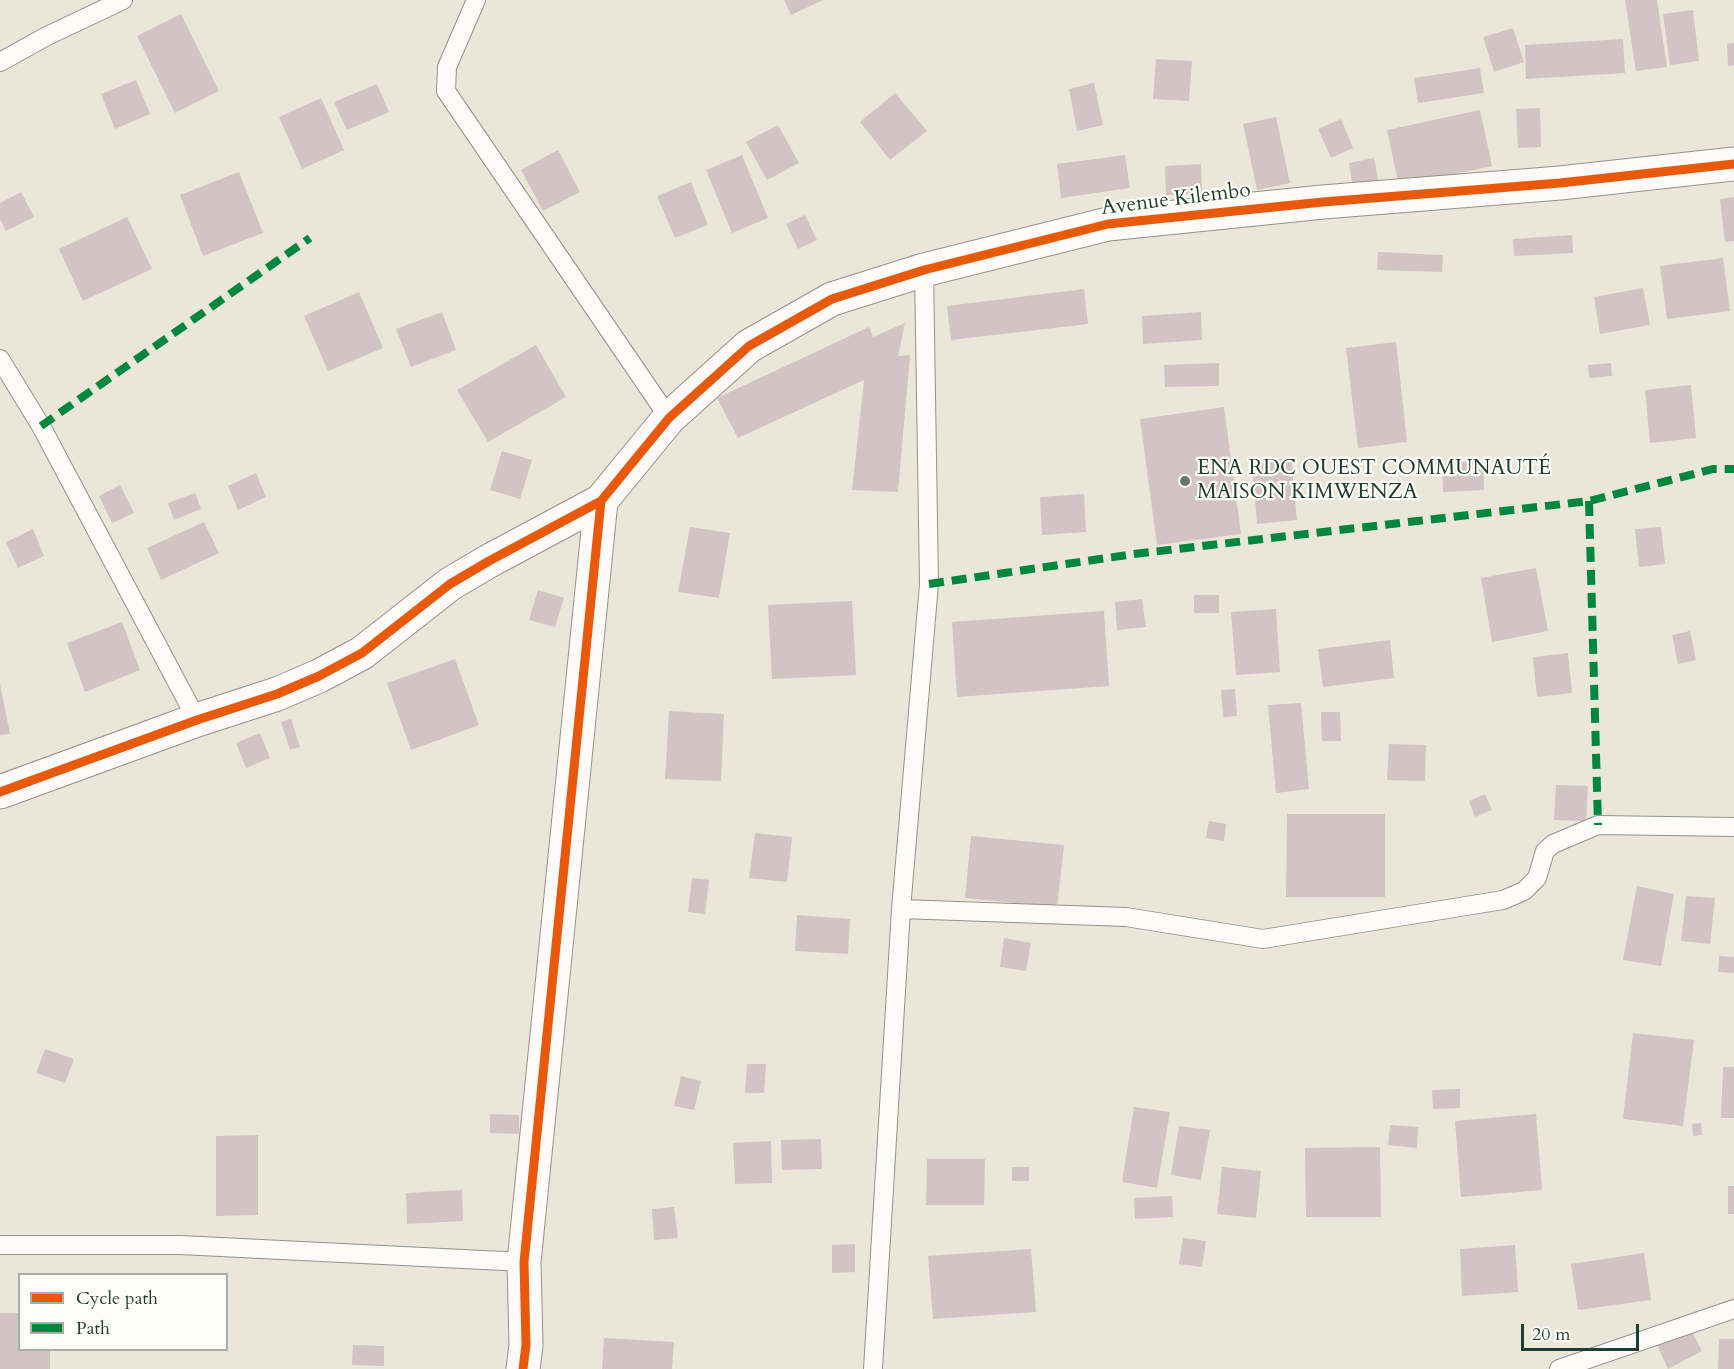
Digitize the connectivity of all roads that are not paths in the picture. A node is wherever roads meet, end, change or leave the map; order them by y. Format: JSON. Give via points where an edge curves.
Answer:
{"nodes":[{"id":1,"x":123,"y":0,"type":"edge"},
{"id":2,"x":476,"y":0,"type":"edge"},
{"id":3,"x":0,"y":62,"type":"edge"},
{"id":4,"x":1734,"y":164,"type":"edge"},
{"id":5,"x":924,"y":270,"type":"junction"},
{"id":6,"x":0,"y":358,"type":"edge"},
{"id":7,"x":669,"y":418,"type":"junction"},
{"id":8,"x":601,"y":501,"type":"junction"},
{"id":9,"x":197,"y":720,"type":"junction"},
{"id":10,"x":0,"y":792,"type":"edge"},
{"id":11,"x":1734,"y":827,"type":"edge"},
{"id":12,"x":901,"y":909,"type":"junction"},
{"id":13,"x":0,"y":1245,"type":"edge"},
{"id":14,"x":524,"y":1262,"type":"junction"},
{"id":15,"x":1734,"y":1309,"type":"edge"},
{"id":16,"x":523,"y":1369,"type":"edge"},
{"id":17,"x":873,"y":1369,"type":"edge"},
{"id":18,"x":1559,"y":1369,"type":"edge"}],
"edges":[{"from":1,"to":3,"type":"lane"},
{"from":2,"to":7,"type":"lane","via":[[447,67],[446,91]]},
{"from":4,"to":5,"type":"street","name":"Avenue Kilembo","via":[[1108,224]]},
{"from":5,"to":7,"type":"street","name":"Avenue Kilembo","via":[[832,299],[749,346]]},
{"from":5,"to":12,"type":"lane","via":[[929,584]]},
{"from":6,"to":9,"type":"lane","via":[[41,426]]},
{"from":7,"to":8,"type":"street","name":"Avenue Kilembo"},
{"from":8,"to":9,"type":"street","via":[[450,584],[363,653],[277,694]]},
{"from":8,"to":14,"type":"street"},
{"from":9,"to":10,"type":"street"},
{"from":11,"to":12,"type":"lane","via":[[1598,825],[1553,844],[1545,851],[1537,878],[1524,891],[1503,900],[1263,939],[1126,917]]},
{"from":12,"to":17,"type":"lane"},
{"from":13,"to":14,"type":"lane","via":[[180,1245]]},
{"from":14,"to":16,"type":"street"},
{"from":15,"to":18,"type":"lane"}]}
